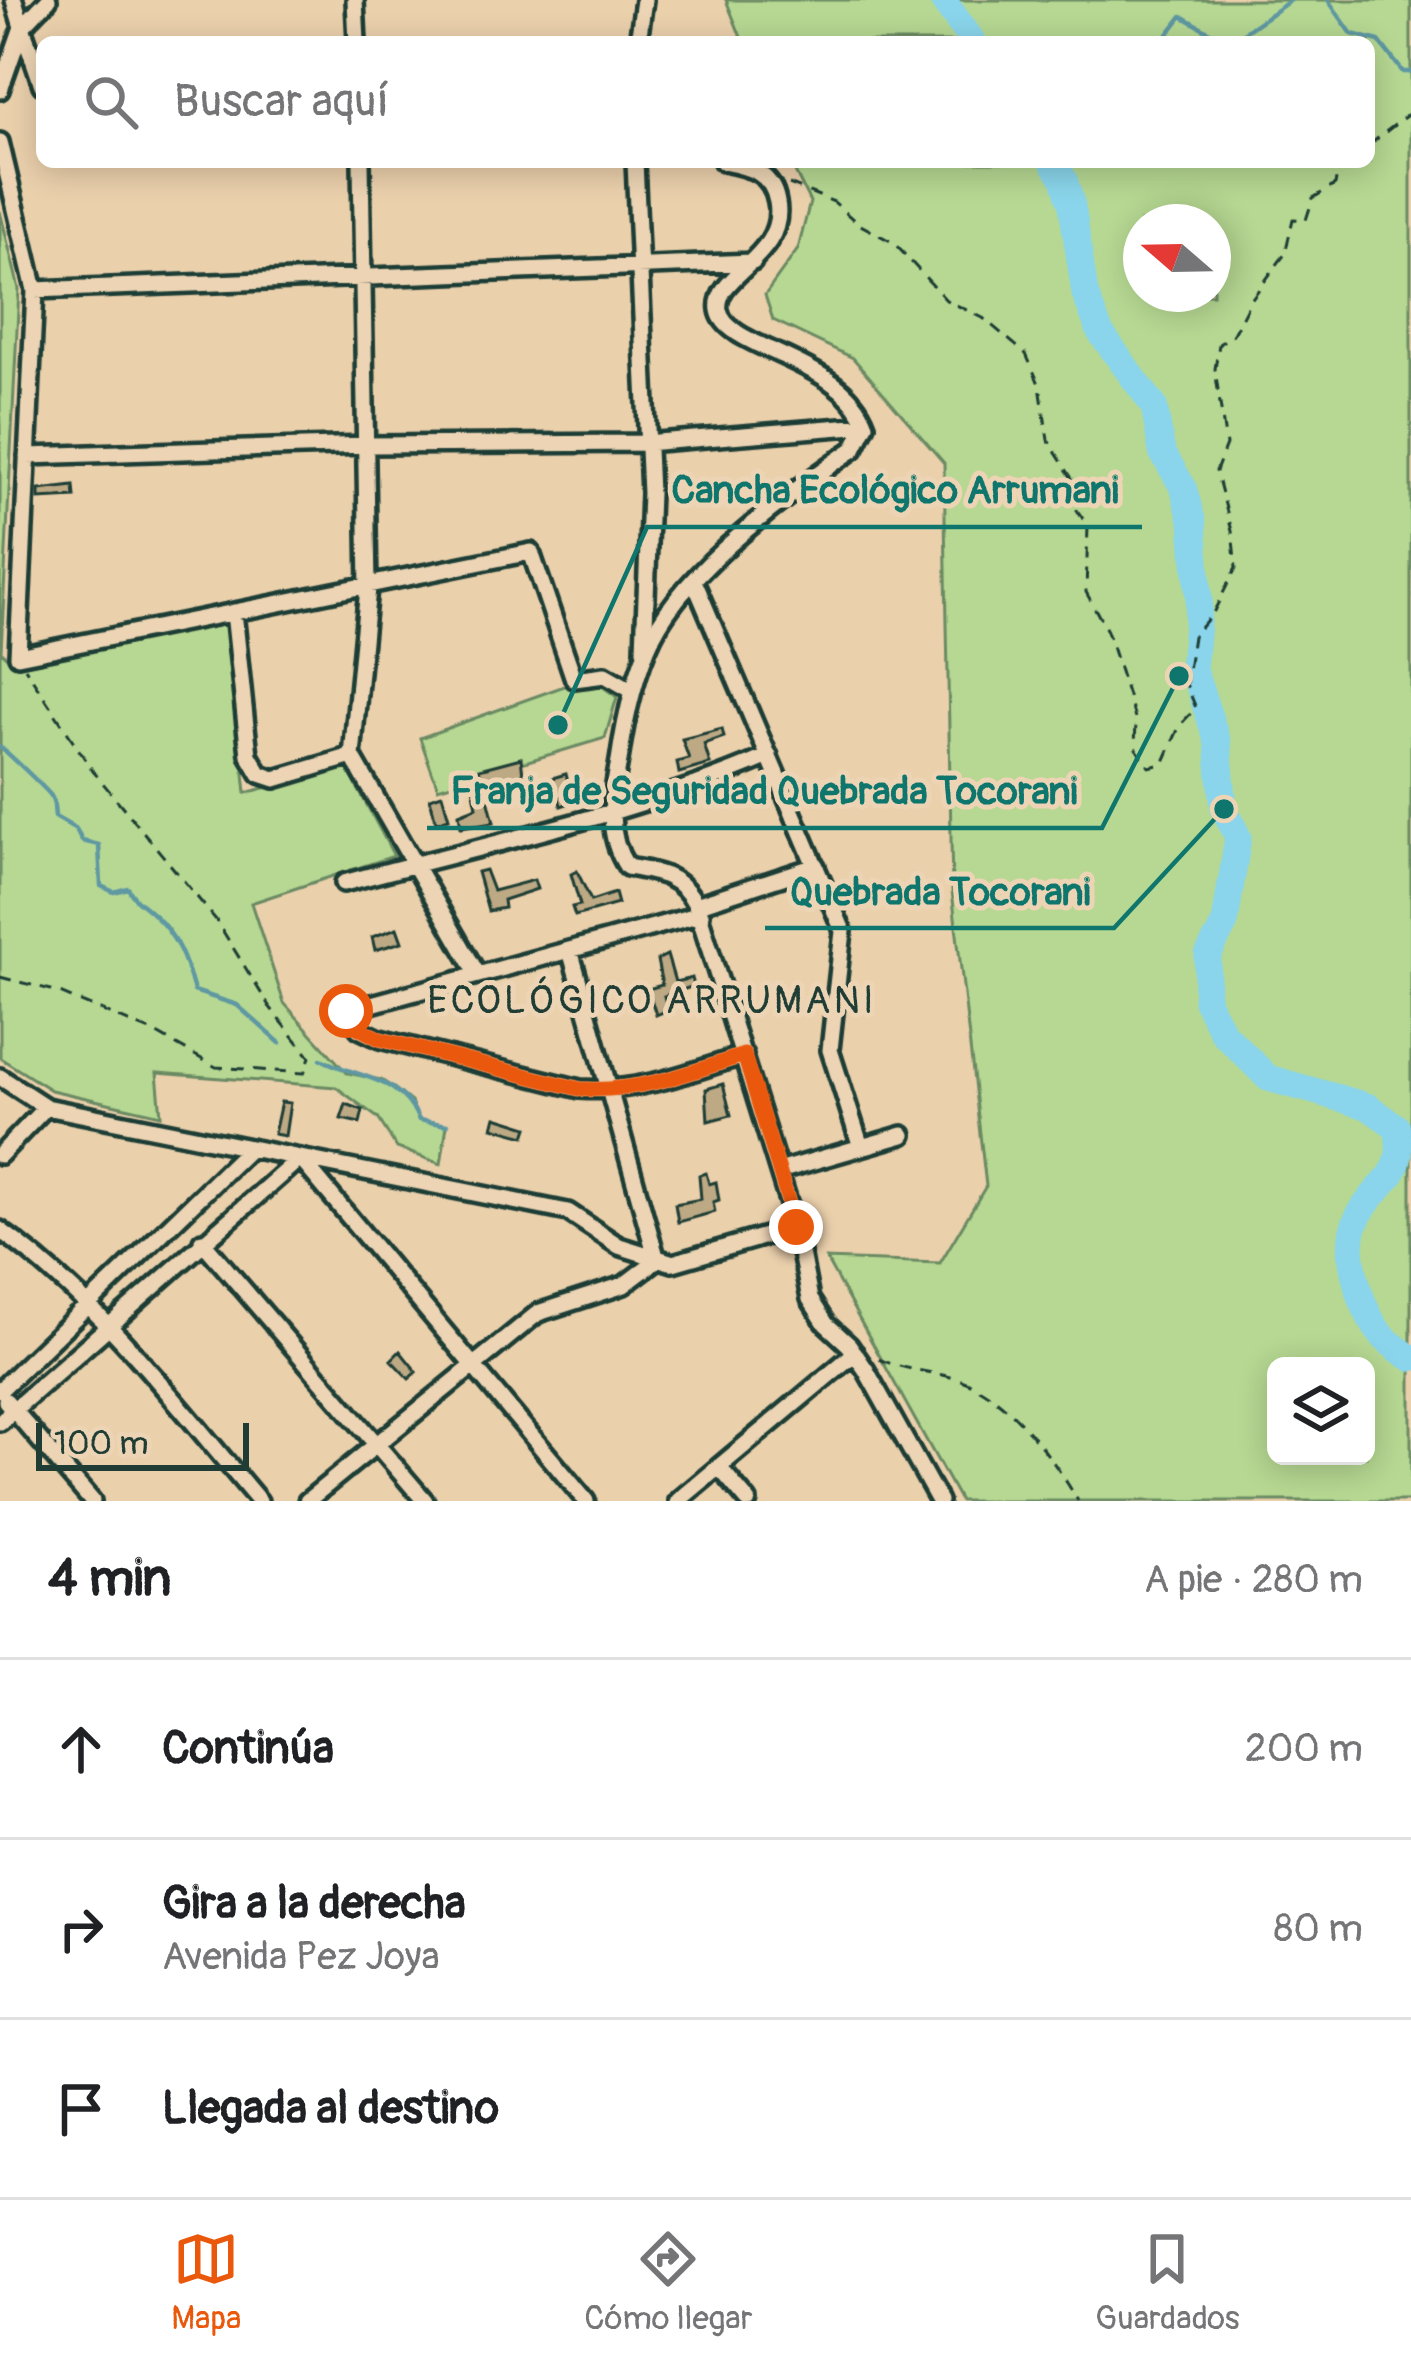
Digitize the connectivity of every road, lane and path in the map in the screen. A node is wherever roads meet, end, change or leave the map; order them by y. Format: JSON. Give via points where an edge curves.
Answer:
{"nodes":[{"id":1,"x":14,"y":0,"type":"edge"},
{"id":2,"x":48,"y":0,"type":"edge"},
{"id":3,"x":356,"y":0,"type":"edge"},
{"id":4,"x":644,"y":0,"type":"edge"},
{"id":5,"x":22,"y":27,"type":"junction"},
{"id":6,"x":357,"y":36,"type":"edge"},
{"id":7,"x":639,"y":36,"type":"edge"},
{"id":8,"x":36,"y":68,"type":"edge"},
{"id":9,"x":0,"y":90,"type":"edge"},
{"id":10,"x":1411,"y":112,"type":"edge"},
{"id":11,"x":1375,"y":140,"type":"edge"},
{"id":12,"x":0,"y":142,"type":"edge"},
{"id":13,"x":361,"y":168,"type":"edge"},
{"id":14,"x":635,"y":168,"type":"edge"},
{"id":15,"x":744,"y":168,"type":"edge"},
{"id":16,"x":1338,"y":168,"type":"edge"},
{"id":17,"x":764,"y":174,"type":"junction"},
{"id":18,"x":753,"y":262,"type":"junction"},
{"id":19,"x":638,"y":268,"type":"junction"},
{"id":20,"x":363,"y":280,"type":"junction"},
{"id":21,"x":35,"y":290,"type":"junction"},
{"id":22,"x":866,"y":425,"type":"junction"},
{"id":23,"x":645,"y":443,"type":"junction"},
{"id":24,"x":367,"y":445,"type":"junction"},
{"id":25,"x":27,"y":457,"type":"junction"},
{"id":26,"x":694,"y":581,"type":"junction"},
{"id":27,"x":368,"y":585,"type":"junction"},
{"id":28,"x":234,"y":612,"type":"junction"},
{"id":29,"x":18,"y":656,"type":"junction"},
{"id":30,"x":643,"y":660,"type":"junction"},
{"id":31,"x":634,"y":692,"type":"junction"},
{"id":32,"x":352,"y":756,"type":"junction"},
{"id":33,"x":769,"y":756,"type":"junction"},
{"id":34,"x":611,"y":810,"type":"junction"},
{"id":35,"x":414,"y":864,"type":"junction"},
{"id":36,"x":816,"y":866,"type":"junction"},
{"id":37,"x":344,"y":883,"type":"dead end"},
{"id":38,"x":699,"y":910,"type":"junction"},
{"id":39,"x":570,"y":950,"type":"junction"},
{"id":40,"x":478,"y":975,"type":"junction"},
{"id":41,"x":0,"y":977,"type":"edge"},
{"id":42,"x":744,"y":1055,"type":"junction"},
{"id":43,"x":0,"y":1077,"type":"edge"},
{"id":44,"x":610,"y":1091,"type":"junction"},
{"id":45,"x":46,"y":1107,"type":"junction"},
{"id":46,"x":903,"y":1135,"type":"dead end"},
{"id":47,"x":861,"y":1147,"type":"junction"},
{"id":48,"x":250,"y":1148,"type":"junction"},
{"id":49,"x":0,"y":1155,"type":"edge"},
{"id":50,"x":300,"y":1158,"type":"junction"},
{"id":51,"x":779,"y":1171,"type":"junction"},
{"id":52,"x":796,"y":1227,"type":"junction"},
{"id":53,"x":0,"y":1230,"type":"edge"},
{"id":54,"x":202,"y":1241,"type":"junction"},
{"id":55,"x":657,"y":1260,"type":"junction"},
{"id":56,"x":87,"y":1304,"type":"junction"},
{"id":57,"x":107,"y":1324,"type":"junction"},
{"id":58,"x":852,"y":1349,"type":"junction"},
{"id":59,"x":474,"y":1366,"type":"junction"},
{"id":60,"x":0,"y":1392,"type":"edge"},
{"id":61,"x":12,"y":1408,"type":"junction"},
{"id":62,"x":0,"y":1422,"type":"edge"},
{"id":63,"x":377,"y":1444,"type":"junction"},
{"id":64,"x":719,"y":1467,"type":"junction"},
{"id":65,"x":92,"y":1501,"type":"edge"},
{"id":66,"x":260,"y":1501,"type":"edge"},
{"id":67,"x":307,"y":1501,"type":"edge"},
{"id":68,"x":425,"y":1501,"type":"edge"},
{"id":69,"x":586,"y":1501,"type":"edge"},
{"id":70,"x":678,"y":1501,"type":"edge"},
{"id":71,"x":748,"y":1501,"type":"edge"},
{"id":72,"x":939,"y":1501,"type":"edge"},
{"id":73,"x":1078,"y":1501,"type":"edge"}],
"edges":[{"from":1,"to":5,"type":"street"},
{"from":2,"to":5,"type":"street"},
{"from":3,"to":6,"type":"street"},
{"from":4,"to":7,"type":"street"},
{"from":5,"to":8,"type":"street"},
{"from":5,"to":9,"type":"street"},
{"from":10,"to":11,"type":"path"},
{"from":12,"to":21,"type":"street"},
{"from":13,"to":20,"type":"street"},
{"from":14,"to":19,"type":"street"},
{"from":15,"to":17,"type":"street"},
{"from":16,"to":17,"type":"path","via":[[1335,185],[1312,197],[1306,220],[1293,219],[1285,254],[1220,344],[1215,369],[1226,445],[1216,471],[1236,568],[1193,635],[1186,684],[1196,709],[1163,764],[1148,767],[1135,747],[1136,721],[1107,632],[1086,592],[1088,526],[1048,440],[1026,354],[946,300],[894,243],[834,202]]},
{"from":17,"to":18,"type":"street","via":[[775,190],[778,224]]},
{"from":18,"to":19,"type":"street"},
{"from":18,"to":22,"type":"street","via":[[718,300],[729,330],[832,381]]},
{"from":19,"to":20,"type":"street"},
{"from":19,"to":23,"type":"street"},
{"from":20,"to":21,"type":"street"},
{"from":20,"to":24,"type":"street"},
{"from":21,"to":25,"type":"street"},
{"from":22,"to":23,"type":"street"},
{"from":22,"to":26,"type":"street","via":[[854,449]]},
{"from":23,"to":24,"type":"street"},
{"from":23,"to":30,"type":"street"},
{"from":24,"to":25,"type":"street"},
{"from":24,"to":27,"type":"street"},
{"from":25,"to":29,"type":"street"},
{"from":26,"to":30,"type":"street","via":[[665,614]]},
{"from":26,"to":33,"type":"street"},
{"from":27,"to":28,"type":"street"},
{"from":27,"to":31,"type":"street","via":[[531,551],[574,679],[605,675]]},
{"from":27,"to":32,"type":"street"},
{"from":28,"to":29,"type":"street"},
{"from":28,"to":32,"type":"street","via":[[249,755],[260,774],[274,779]]},
{"from":29,"to":41,"type":"path","via":[[82,756],[216,920],[310,1057],[304,1073],[216,1067],[55,991]]},
{"from":30,"to":31,"type":"street"},
{"from":31,"to":34,"type":"street"},
{"from":32,"to":35,"type":"street"},
{"from":33,"to":34,"type":"street"},
{"from":33,"to":36,"type":"street"},
{"from":34,"to":35,"type":"street"},
{"from":34,"to":38,"type":"street","via":[[614,847],[627,867],[669,874]]},
{"from":35,"to":37,"type":"street"},
{"from":35,"to":40,"type":"street"},
{"from":36,"to":38,"type":"street"},
{"from":36,"to":47,"type":"street","via":[[843,931],[830,1050]]},
{"from":38,"to":39,"type":"street"},
{"from":38,"to":42,"type":"street"},
{"from":39,"to":40,"type":"street"},
{"from":39,"to":44,"type":"street"},
{"from":40,"to":44,"type":"street","via":[[346,1011],[380,1039]]},
{"from":42,"to":44,"type":"street"},
{"from":42,"to":51,"type":"street"},
{"from":43,"to":45,"type":"street"},
{"from":44,"to":55,"type":"street"},
{"from":45,"to":48,"type":"street"},
{"from":45,"to":49,"type":"street"},
{"from":46,"to":47,"type":"street"},
{"from":47,"to":51,"type":"street"},
{"from":48,"to":50,"type":"street"},
{"from":48,"to":56,"type":"street"},
{"from":50,"to":54,"type":"street"},
{"from":50,"to":55,"type":"street","via":[[568,1212]]},
{"from":50,"to":59,"type":"street"},
{"from":51,"to":52,"type":"street"},
{"from":52,"to":55,"type":"street","via":[[714,1254]]},
{"from":52,"to":58,"type":"street","via":[[810,1299]]},
{"from":53,"to":56,"type":"street"},
{"from":54,"to":57,"type":"street"},
{"from":54,"to":63,"type":"street"},
{"from":55,"to":59,"type":"street","via":[[624,1285],[538,1313]]},
{"from":56,"to":57,"type":"street"},
{"from":56,"to":60,"type":"street"},
{"from":57,"to":61,"type":"street"},
{"from":57,"to":66,"type":"street"},
{"from":58,"to":64,"type":"street"},
{"from":58,"to":72,"type":"street"},
{"from":58,"to":73,"type":"path","via":[[964,1381],[1022,1424]]},
{"from":59,"to":63,"type":"street"},
{"from":59,"to":69,"type":"street"},
{"from":60,"to":61,"type":"street"},
{"from":61,"to":62,"type":"street"},
{"from":61,"to":65,"type":"street"},
{"from":63,"to":67,"type":"street"},
{"from":63,"to":68,"type":"street"},
{"from":64,"to":70,"type":"street"},
{"from":64,"to":71,"type":"street"}]}
